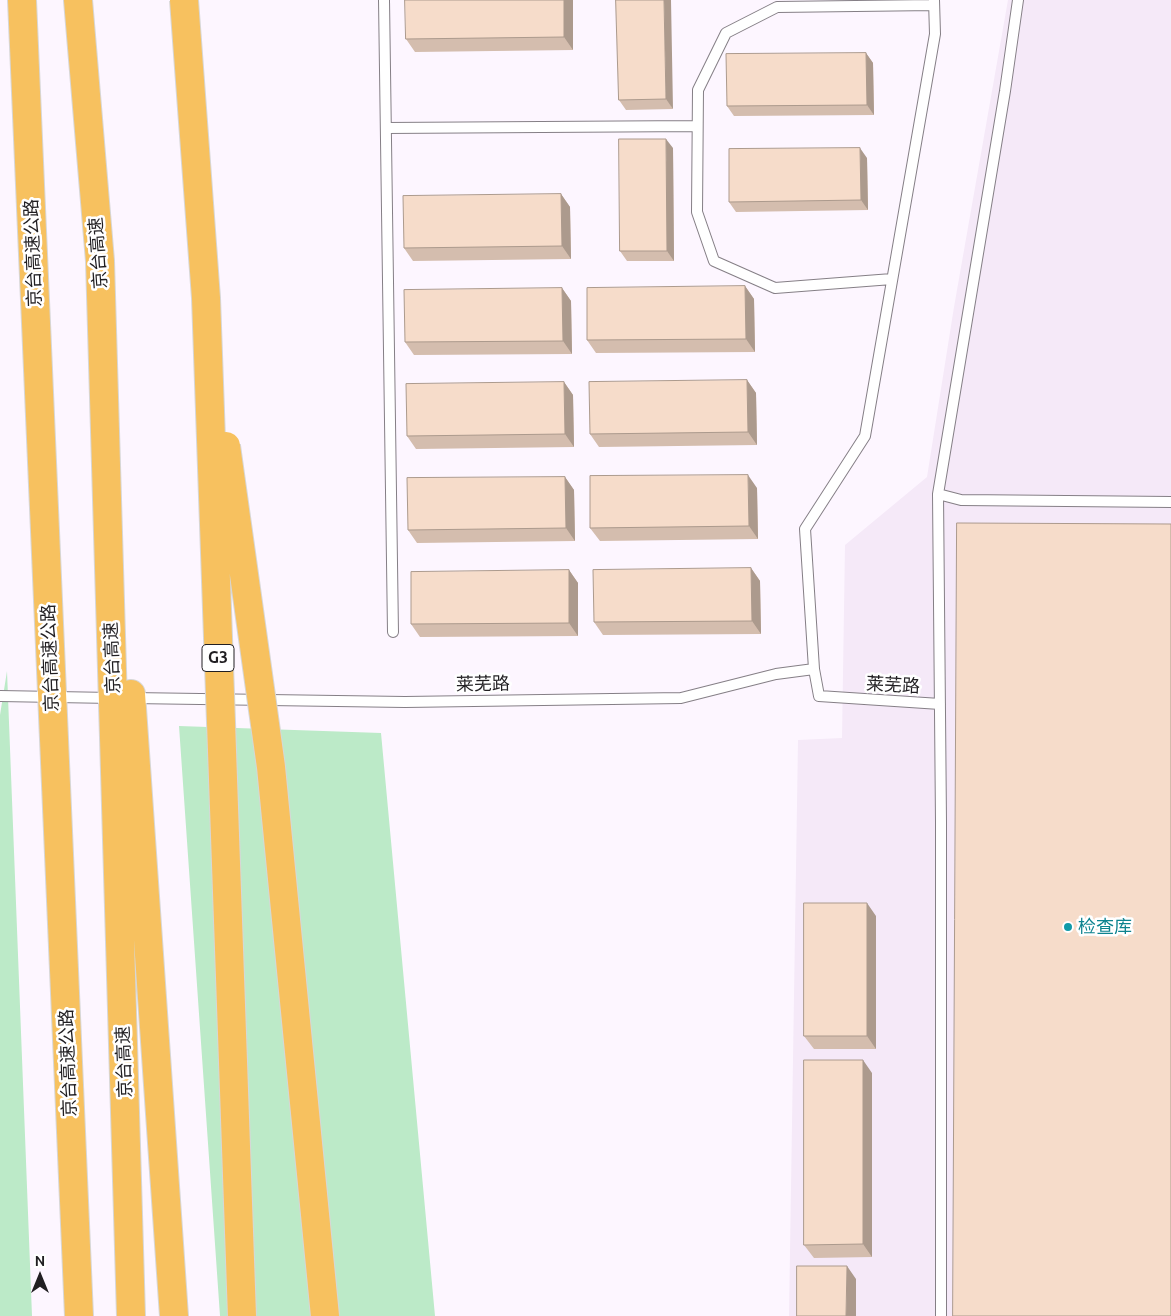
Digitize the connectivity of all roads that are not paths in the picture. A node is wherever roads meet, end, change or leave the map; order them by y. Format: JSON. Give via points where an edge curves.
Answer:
{"nodes":[{"id":1,"x":22,"y":0,"type":"edge"},
{"id":2,"x":78,"y":0,"type":"edge"},
{"id":3,"x":184,"y":0,"type":"edge"},
{"id":4,"x":384,"y":0,"type":"edge"},
{"id":5,"x":1018,"y":0,"type":"edge"},
{"id":6,"x":934,"y":2,"type":"edge"},
{"id":7,"x":697,"y":126,"type":"junction"},
{"id":8,"x":386,"y":128,"type":"junction"},
{"id":9,"x":100,"y":261,"type":"junction"},
{"id":10,"x":892,"y":279,"type":"junction"},
{"id":11,"x":206,"y":298,"type":"junction"},
{"id":12,"x":938,"y":494,"type":"junction"},
{"id":13,"x":1171,"y":502,"type":"edge"},
{"id":14,"x":393,"y":632,"type":"dead end"},
{"id":15,"x":814,"y":669,"type":"junction"},
{"id":16,"x":0,"y":696,"type":"edge"},
{"id":17,"x":940,"y":704,"type":"junction"},
{"id":18,"x":78,"y":1316,"type":"edge"},
{"id":19,"x":131,"y":1316,"type":"edge"},
{"id":20,"x":174,"y":1316,"type":"edge"},
{"id":21,"x":242,"y":1316,"type":"edge"},
{"id":22,"x":325,"y":1316,"type":"edge"},
{"id":23,"x":941,"y":1316,"type":"edge"}],
"edges":[{"from":1,"to":18,"type":"highway","name":"京台高速公路"},
{"from":2,"to":9,"type":"highway","name":"京台高速"},
{"from":3,"to":11,"type":"highway","number":"G3","bridge":true},
{"from":4,"to":8,"type":"lane"},
{"from":5,"to":12,"type":"lane"},
{"from":6,"to":7,"type":"lane","via":[[777,7],[726,33],[698,90]]},
{"from":6,"to":10,"type":"lane","via":[[935,34]]},
{"from":7,"to":8,"type":"lane"},
{"from":7,"to":10,"type":"lane","via":[[697,212],[714,262],[775,288]]},
{"from":8,"to":14,"type":"lane"},
{"from":9,"to":19,"type":"highway","name":"京台高速"},
{"from":9,"to":20,"type":"highway"},
{"from":10,"to":15,"type":"lane","via":[[865,436],[805,529]]},
{"from":11,"to":21,"type":"highway","number":"G3","bridge":true},
{"from":11,"to":22,"type":"highway","bridge":true,"via":[[271,767]]},
{"from":12,"to":13,"type":"lane","via":[[961,500]]},
{"from":12,"to":17,"type":"lane"},
{"from":15,"to":16,"type":"lane","name":"莱芜路","via":[[776,674],[681,698],[405,702]]},
{"from":15,"to":17,"type":"lane","name":"莱芜路","via":[[819,696]]},
{"from":17,"to":23,"type":"lane"}]}
